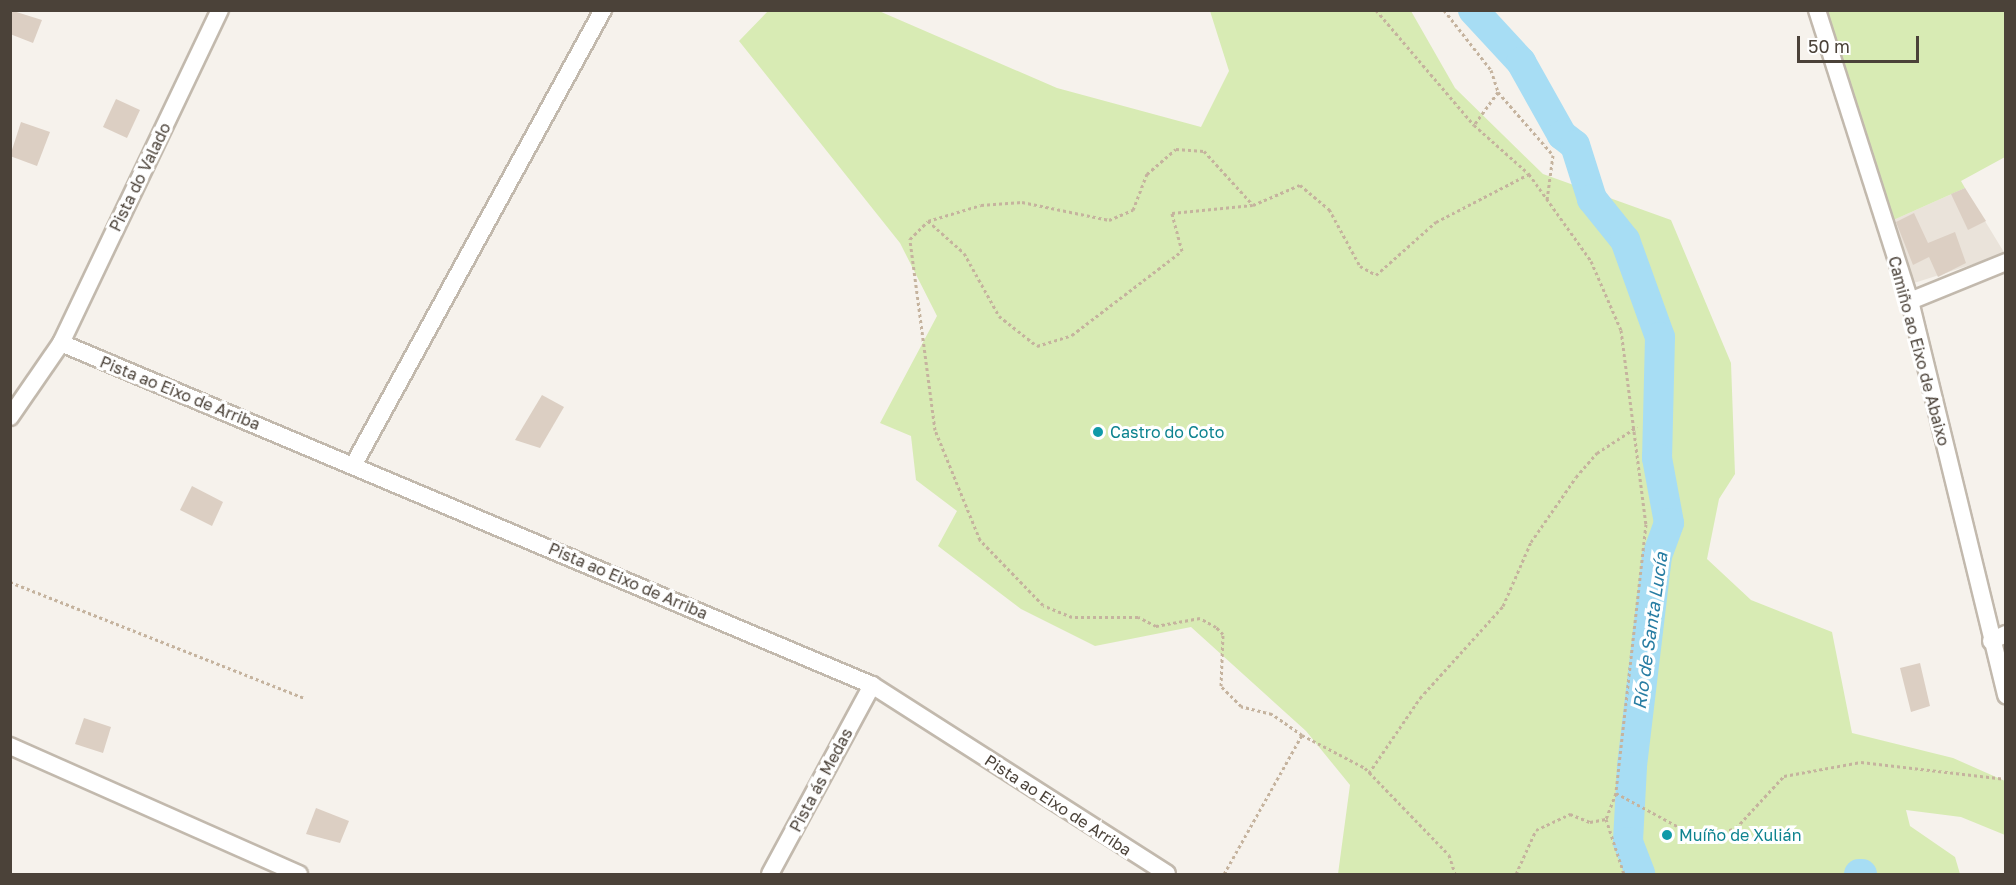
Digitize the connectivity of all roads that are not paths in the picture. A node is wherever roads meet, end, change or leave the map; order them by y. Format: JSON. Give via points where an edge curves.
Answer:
{"nodes":[{"id":1,"x":220,"y":10,"type":"edge"},
{"id":2,"x":603,"y":10,"type":"edge"},
{"id":3,"x":1817,"y":10,"type":"edge"},
{"id":4,"x":2006,"y":262,"type":"edge"},
{"id":5,"x":1910,"y":302,"type":"junction"},
{"id":6,"x":61,"y":343,"type":"junction"},
{"id":7,"x":10,"y":417,"type":"edge"},
{"id":8,"x":354,"y":464,"type":"junction"},
{"id":9,"x":1998,"y":638,"type":"edge"},
{"id":10,"x":872,"y":685,"type":"junction"},
{"id":11,"x":2006,"y":696,"type":"edge"},
{"id":12,"x":10,"y":746,"type":"edge"},
{"id":13,"x":299,"y":874,"type":"edge"},
{"id":14,"x":770,"y":874,"type":"edge"},
{"id":15,"x":1167,"y":874,"type":"edge"}],
"edges":[{"from":1,"to":6,"type":"street","name":"Pista do Valado"},
{"from":2,"to":8,"type":"street"},
{"from":3,"to":5,"type":"street","name":"Camiño ao Eixo de Abaixo"},
{"from":4,"to":5,"type":"street"},
{"from":5,"to":9,"type":"street","name":"Camiño ao Eixo de Abaixo"},
{"from":6,"to":7,"type":"street","name":"Pista do Valado"},
{"from":6,"to":8,"type":"street","name":"Pista ao Eixo de Arriba"},
{"from":8,"to":10,"type":"street","name":"Pista ao Eixo de Arriba"},
{"from":9,"to":11,"type":"street","name":"Camiño ao Eixo de Abaixo"},
{"from":10,"to":14,"type":"street","name":"Pista ás Medas"},
{"from":10,"to":15,"type":"street","name":"Pista ao Eixo de Arriba"},
{"from":12,"to":13,"type":"street"}]}
